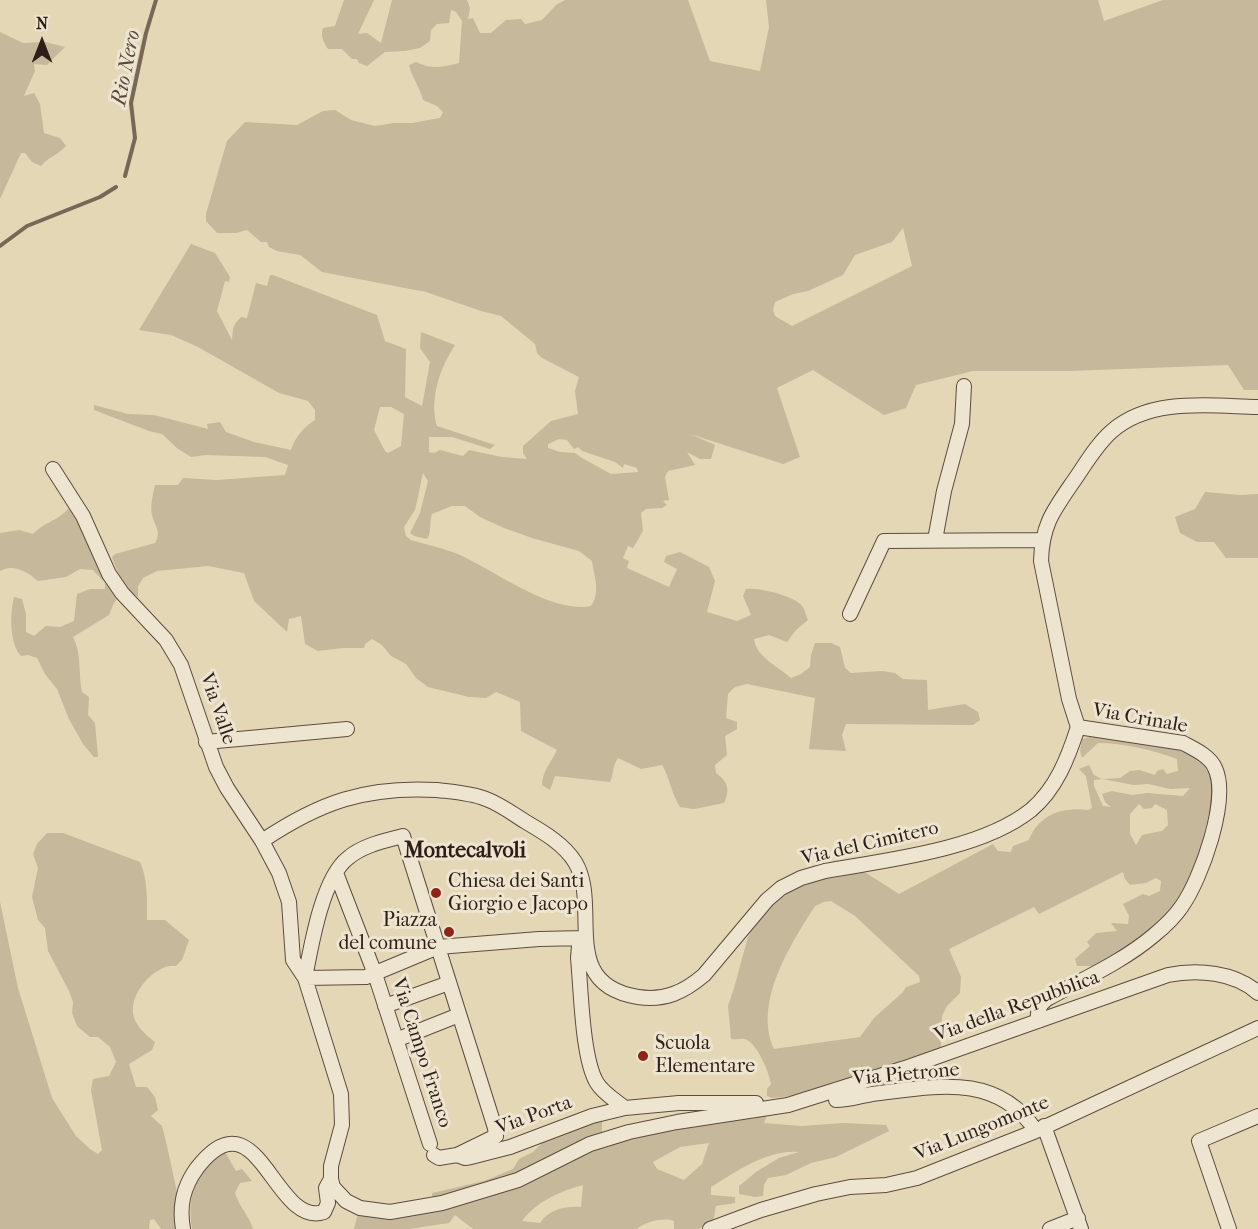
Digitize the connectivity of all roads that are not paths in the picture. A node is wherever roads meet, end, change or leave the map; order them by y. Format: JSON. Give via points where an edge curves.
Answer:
{"nodes":[{"id":1,"x":964,"y":386,"type":"dead end"},
{"id":2,"x":1258,"y":407,"type":"edge"},
{"id":3,"x":53,"y":469,"type":"dead end"},
{"id":4,"x":935,"y":540,"type":"junction"},
{"id":5,"x":1042,"y":540,"type":"junction"},
{"id":6,"x":850,"y":614,"type":"dead end"},
{"id":7,"x":1078,"y":727,"type":"junction"},
{"id":8,"x":347,"y":729,"type":"dead end"},
{"id":9,"x":206,"y":742,"type":"junction"},
{"id":10,"x":262,"y":841,"type":"junction"},
{"id":11,"x":336,"y":873,"type":"junction"},
{"id":12,"x":585,"y":938,"type":"junction"},
{"id":13,"x":438,"y":948,"type":"junction"},
{"id":14,"x":375,"y":974,"type":"junction"},
{"id":15,"x":306,"y":978,"type":"junction"},
{"id":16,"x":449,"y":983,"type":"junction"},
{"id":17,"x":1258,"y":993,"type":"edge"},
{"id":18,"x":385,"y":1005,"type":"junction"},
{"id":19,"x":459,"y":1015,"type":"junction"},
{"id":20,"x":1038,"y":1020,"type":"junction"},
{"id":21,"x":1258,"y":1028,"type":"edge"},
{"id":22,"x":396,"y":1040,"type":"junction"},
{"id":23,"x":836,"y":1100,"type":"dead end"},
{"id":24,"x":788,"y":1105,"type":"junction"},
{"id":25,"x":625,"y":1108,"type":"junction"},
{"id":26,"x":1258,"y":1116,"type":"edge"},
{"id":27,"x":1040,"y":1128,"type":"junction"},
{"id":28,"x":432,"y":1149,"type":"joint"},
{"id":29,"x":457,"y":1155,"type":"junction"},
{"id":30,"x":331,"y":1179,"type":"junction"},
{"id":31,"x":1079,"y":1224,"type":"edge"},
{"id":32,"x":183,"y":1229,"type":"edge"},
{"id":33,"x":710,"y":1229,"type":"edge"},
{"id":34,"x":1050,"y":1229,"type":"edge"},
{"id":35,"x":1229,"y":1229,"type":"edge"}],
"edges":[{"from":1,"to":4,"type":"street","via":[[962,424]]},
{"from":2,"to":5,"type":"street","name":"Via Crinale","via":[[1184,406],[1126,421],[1098,445],[1054,510]]},
{"from":3,"to":9,"type":"street","name":"Via Valle","via":[[83,516],[109,574],[174,652]]},
{"from":4,"to":5,"type":"street"},
{"from":4,"to":6,"type":"street","via":[[884,541]]},
{"from":5,"to":7,"type":"street","name":"Via Crinale","via":[[1041,561]]},
{"from":7,"to":12,"type":"street","name":"Via del Cimitero","via":[[1058,778],[1031,810],[1011,824],[973,841],[825,871],[781,888],[704,975],[680,992],[648,998],[611,987],[592,965]]},
{"from":7,"to":20,"type":"street","name":"Via Crinale","via":[[1183,743],[1198,751],[1215,765],[1220,779],[1220,805],[1196,880],[1171,920],[1130,953],[1047,999],[1037,1012]]},
{"from":8,"to":9,"type":"street"},
{"from":9,"to":10,"type":"street","name":"Via Valle","via":[[227,788]]},
{"from":10,"to":12,"type":"street","via":[[306,814],[374,791],[428,790],[480,797],[540,831],[573,858],[583,882]]},
{"from":10,"to":15,"type":"street","name":"Via Valle","via":[[289,902],[293,960]]},
{"from":11,"to":13,"type":"street","via":[[356,852],[403,836]]},
{"from":11,"to":14,"type":"street","name":"Via Campo Franco"},
{"from":11,"to":15,"type":"street","via":[[321,909]]},
{"from":12,"to":13,"type":"street"},
{"from":12,"to":25,"type":"street","via":[[579,946],[578,958],[589,1063],[601,1089]]},
{"from":13,"to":14,"type":"street"},
{"from":13,"to":16,"type":"street"},
{"from":14,"to":15,"type":"street","via":[[345,979]]},
{"from":14,"to":18,"type":"street","name":"Via Campo Franco"},
{"from":15,"to":30,"type":"street","via":[[341,1094],[342,1125]]},
{"from":16,"to":18,"type":"street"},
{"from":16,"to":19,"type":"street"},
{"from":17,"to":20,"type":"street","name":"Via della Repubblica","via":[[1221,975],[1179,972]]},
{"from":18,"to":22,"type":"street","name":"Via Campo Franco"},
{"from":19,"to":22,"type":"street"},
{"from":19,"to":29,"type":"street","name":"Via Porta","via":[[496,1136]]},
{"from":20,"to":24,"type":"street","name":"Via della Repubblica"},
{"from":21,"to":27,"type":"street","name":"Via Lungomonte"},
{"from":22,"to":28,"type":"street","name":"Via Campo Franco"},
{"from":23,"to":27,"type":"street","name":"Via Pietrone","via":[[952,1086],[979,1089],[1013,1106]]},
{"from":24,"to":25,"type":"street","name":"Via della Repubblica","via":[[735,1102]]},
{"from":24,"to":30,"type":"street","name":"Via della Repubblica","via":[[629,1132],[590,1144],[518,1180],[423,1207],[390,1212],[360,1208],[346,1201]]},
{"from":25,"to":29,"type":"street","name":"Via Porta","via":[[592,1116],[510,1147],[465,1158]]},
{"from":26,"to":35,"type":"street","via":[[1198,1141]]},
{"from":27,"to":31,"type":"street"},
{"from":27,"to":33,"type":"street","name":"Via Lungomonte","via":[[917,1178],[816,1194]]},
{"from":28,"to":29,"type":"street","name":"Via Porta","via":[[439,1158]]},
{"from":30,"to":32,"type":"street","via":[[326,1188],[328,1203],[324,1212],[314,1216],[301,1214],[288,1204],[248,1152],[228,1145],[209,1156],[189,1180],[182,1203]]},
{"from":31,"to":34,"type":"street"}]}
